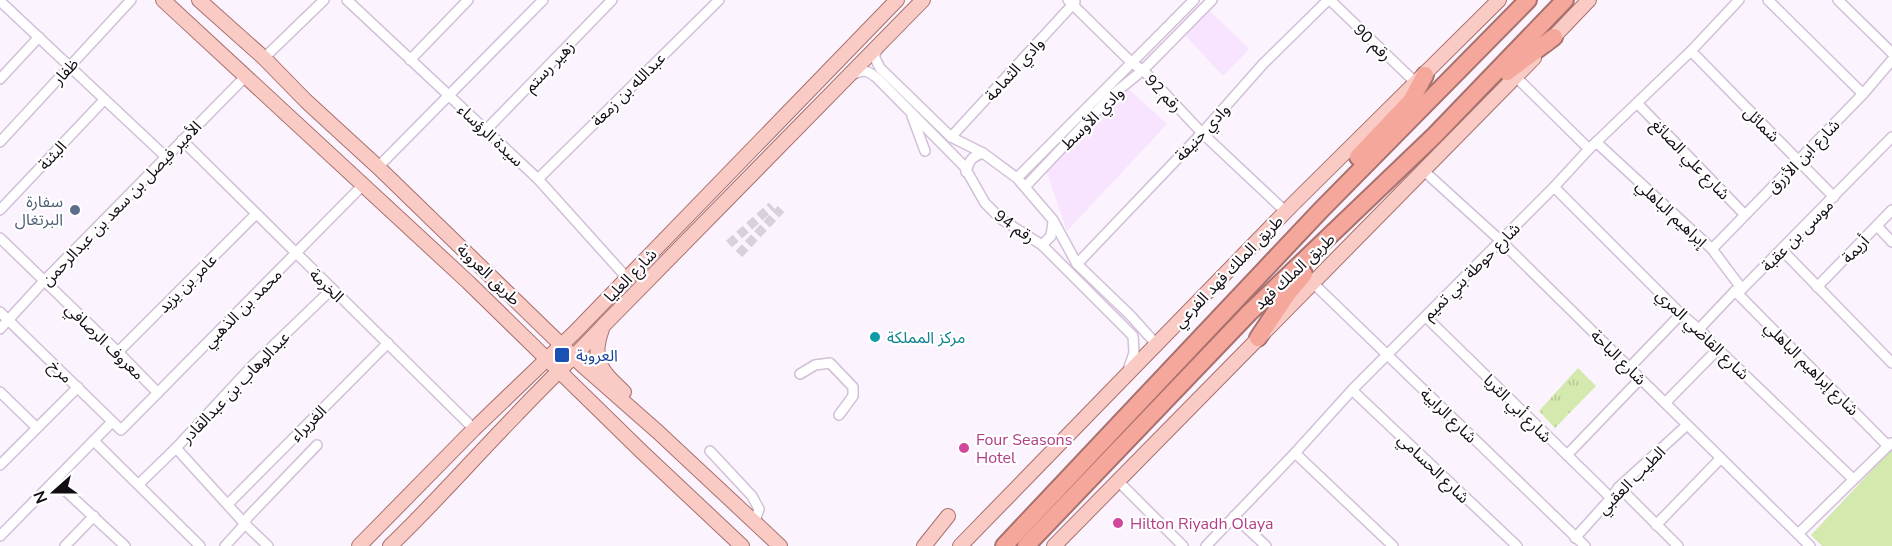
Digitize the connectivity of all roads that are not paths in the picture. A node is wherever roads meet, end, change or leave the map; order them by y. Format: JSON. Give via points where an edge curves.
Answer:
{"nodes":[{"id":1,"x":131,"y":0,"type":"edge"},
{"id":2,"x":163,"y":0,"type":"edge"},
{"id":3,"x":199,"y":0,"type":"edge"},
{"id":4,"x":324,"y":0,"type":"edge"},
{"id":5,"x":347,"y":0,"type":"edge"},
{"id":6,"x":468,"y":0,"type":"edge"},
{"id":7,"x":543,"y":0,"type":"edge"},
{"id":8,"x":612,"y":0,"type":"edge"},
{"id":9,"x":719,"y":0,"type":"edge"},
{"id":10,"x":897,"y":0,"type":"edge"},
{"id":11,"x":923,"y":0,"type":"edge"},
{"id":12,"x":1194,"y":0,"type":"edge"},
{"id":13,"x":1212,"y":0,"type":"edge"},
{"id":14,"x":1329,"y":0,"type":"edge"},
{"id":15,"x":1499,"y":0,"type":"edge"},
{"id":16,"x":1528,"y":0,"type":"edge"},
{"id":17,"x":1565,"y":0,"type":"edge"},
{"id":18,"x":1589,"y":0,"type":"edge"},
{"id":19,"x":1739,"y":0,"type":"edge"},
{"id":20,"x":1768,"y":0,"type":"edge"},
{"id":21,"x":1838,"y":0,"type":"edge"},
{"id":22,"x":0,"y":1,"type":"edge"},
{"id":23,"x":1072,"y":1,"type":"edge"},
{"id":24,"x":870,"y":27,"type":"junction"},
{"id":25,"x":39,"y":37,"type":"junction"},
{"id":26,"x":1554,"y":37,"type":"junction"},
{"id":27,"x":882,"y":40,"type":"junction"},
{"id":28,"x":1691,"y":51,"type":"junction"},
{"id":29,"x":1892,"y":53,"type":"edge"},
{"id":30,"x":264,"y":58,"type":"junction"},
{"id":31,"x":410,"y":60,"type":"junction"},
{"id":32,"x":1892,"y":60,"type":"edge"},
{"id":33,"x":1133,"y":64,"type":"junction"},
{"id":34,"x":69,"y":66,"type":"junction"},
{"id":35,"x":1143,"y":70,"type":"junction"},
{"id":36,"x":849,"y":76,"type":"junction"},
{"id":37,"x":1516,"y":77,"type":"junction"},
{"id":38,"x":244,"y":78,"type":"junction"},
{"id":39,"x":0,"y":79,"type":"edge"},
{"id":40,"x":1420,"y":79,"type":"junction"},
{"id":41,"x":1863,"y":94,"type":"junction"},
{"id":42,"x":450,"y":96,"type":"junction"},
{"id":43,"x":104,"y":100,"type":"junction"},
{"id":44,"x":1467,"y":102,"type":"junction"},
{"id":45,"x":1637,"y":103,"type":"junction"},
{"id":46,"x":912,"y":114,"type":"junction"},
{"id":47,"x":485,"y":131,"type":"junction"},
{"id":48,"x":1202,"y":133,"type":"junction"},
{"id":49,"x":951,"y":137,"type":"junction"},
{"id":50,"x":1892,"y":137,"type":"edge"},
{"id":51,"x":182,"y":140,"type":"junction"},
{"id":52,"x":0,"y":142,"type":"edge"},
{"id":53,"x":1593,"y":145,"type":"junction"},
{"id":54,"x":925,"y":151,"type":"dead end"},
{"id":55,"x":982,"y":153,"type":"junction"},
{"id":56,"x":166,"y":157,"type":"junction"},
{"id":57,"x":1798,"y":160,"type":"junction"},
{"id":58,"x":378,"y":167,"type":"junction"},
{"id":59,"x":1424,"y":171,"type":"junction"},
{"id":60,"x":966,"y":172,"type":"junction"},
{"id":61,"x":538,"y":178,"type":"junction"},
{"id":62,"x":1017,"y":178,"type":"junction"},
{"id":63,"x":362,"y":186,"type":"junction"},
{"id":64,"x":1025,"y":186,"type":"junction"},
{"id":65,"x":1554,"y":187,"type":"junction"},
{"id":66,"x":1834,"y":197,"type":"junction"},
{"id":67,"x":1331,"y":200,"type":"junction"},
{"id":68,"x":0,"y":210,"type":"edge"},
{"id":69,"x":1892,"y":210,"type":"edge"},
{"id":70,"x":1286,"y":212,"type":"junction"},
{"id":71,"x":255,"y":215,"type":"junction"},
{"id":72,"x":1745,"y":215,"type":"junction"},
{"id":73,"x":1053,"y":220,"type":"junction"},
{"id":74,"x":1877,"y":226,"type":"junction"},
{"id":75,"x":0,"y":238,"type":"edge"},
{"id":76,"x":1329,"y":239,"type":"junction"},
{"id":77,"x":1501,"y":241,"type":"junction"},
{"id":78,"x":1892,"y":242,"type":"edge"},
{"id":79,"x":1042,"y":245,"type":"junction"},
{"id":80,"x":1712,"y":249,"type":"junction"},
{"id":81,"x":1782,"y":250,"type":"junction"},
{"id":82,"x":295,"y":254,"type":"junction"},
{"id":83,"x":1077,"y":264,"type":"junction"},
{"id":84,"x":627,"y":278,"type":"junction"},
{"id":85,"x":44,"y":281,"type":"junction"},
{"id":86,"x":1314,"y":284,"type":"junction"},
{"id":87,"x":1817,"y":287,"type":"junction"},
{"id":88,"x":332,"y":289,"type":"junction"},
{"id":89,"x":1739,"y":290,"type":"junction"},
{"id":90,"x":1093,"y":294,"type":"junction"},
{"id":91,"x":0,"y":312,"type":"edge"},
{"id":92,"x":1681,"y":314,"type":"junction"},
{"id":93,"x":1131,"y":316,"type":"junction"},
{"id":94,"x":1426,"y":317,"type":"junction"},
{"id":95,"x":9,"y":321,"type":"junction"},
{"id":96,"x":603,"y":326,"type":"junction"},
{"id":97,"x":0,"y":329,"type":"edge"},
{"id":98,"x":1699,"y":329,"type":"junction"},
{"id":99,"x":1258,"y":338,"type":"junction"},
{"id":100,"x":388,"y":343,"type":"junction"},
{"id":101,"x":561,"y":345,"type":"junction"},
{"id":102,"x":1157,"y":345,"type":"junction"},
{"id":103,"x":1718,"y":349,"type":"junction"},
{"id":104,"x":118,"y":352,"type":"junction"},
{"id":105,"x":1387,"y":354,"type":"junction"},
{"id":106,"x":574,"y":358,"type":"junction"},
{"id":107,"x":547,"y":359,"type":"junction"},
{"id":108,"x":1892,"y":363,"type":"edge"},
{"id":109,"x":1630,"y":368,"type":"junction"},
{"id":110,"x":559,"y":372,"type":"junction"},
{"id":111,"x":800,"y":374,"type":"dead end"},
{"id":112,"x":1127,"y":374,"type":"junction"},
{"id":113,"x":1640,"y":379,"type":"junction"},
{"id":114,"x":78,"y":387,"type":"junction"},
{"id":115,"x":1352,"y":390,"type":"junction"},
{"id":116,"x":0,"y":392,"type":"edge"},
{"id":117,"x":158,"y":393,"type":"junction"},
{"id":118,"x":1665,"y":403,"type":"junction"},
{"id":119,"x":839,"y":416,"type":"dead end"},
{"id":120,"x":112,"y":422,"type":"junction"},
{"id":121,"x":1688,"y":425,"type":"junction"},
{"id":122,"x":36,"y":427,"type":"junction"},
{"id":123,"x":474,"y":429,"type":"junction"},
{"id":124,"x":121,"y":430,"type":"joint"},
{"id":125,"x":658,"y":432,"type":"junction"},
{"id":126,"x":94,"y":441,"type":"junction"},
{"id":127,"x":1890,"y":444,"type":"edge"},
{"id":128,"x":317,"y":445,"type":"dead end"},
{"id":129,"x":176,"y":448,"type":"junction"},
{"id":130,"x":710,"y":451,"type":"dead end"},
{"id":131,"x":1295,"y":453,"type":"junction"},
{"id":132,"x":1567,"y":455,"type":"junction"},
{"id":133,"x":1720,"y":459,"type":"junction"},
{"id":134,"x":0,"y":465,"type":"edge"},
{"id":135,"x":1853,"y":479,"type":"junction"},
{"id":136,"x":1117,"y":480,"type":"junction"},
{"id":137,"x":55,"y":481,"type":"junction"},
{"id":138,"x":139,"y":484,"type":"junction"},
{"id":139,"x":1619,"y":487,"type":"junction"},
{"id":140,"x":1611,"y":498,"type":"junction"},
{"id":141,"x":228,"y":504,"type":"junction"},
{"id":142,"x":94,"y":516,"type":"junction"},
{"id":143,"x":948,"y":516,"type":"dead end"},
{"id":144,"x":1234,"y":516,"type":"junction"},
{"id":145,"x":755,"y":521,"type":"junction"},
{"id":146,"x":245,"y":524,"type":"junction"},
{"id":147,"x":1656,"y":525,"type":"junction"},
{"id":148,"x":1798,"y":534,"type":"junction"},
{"id":149,"x":0,"y":536,"type":"edge"},
{"id":150,"x":1575,"y":538,"type":"junction"},
{"id":151,"x":962,"y":545,"type":"edge"},
{"id":152,"x":65,"y":546,"type":"edge"},
{"id":153,"x":124,"y":546,"type":"edge"},
{"id":154,"x":200,"y":546,"type":"edge"},
{"id":155,"x":225,"y":546,"type":"edge"},
{"id":156,"x":268,"y":546,"type":"edge"},
{"id":157,"x":359,"y":546,"type":"edge"},
{"id":158,"x":390,"y":546,"type":"edge"},
{"id":159,"x":742,"y":546,"type":"edge"},
{"id":160,"x":780,"y":546,"type":"edge"},
{"id":161,"x":924,"y":546,"type":"edge"},
{"id":162,"x":1004,"y":546,"type":"edge"},
{"id":163,"x":1026,"y":546,"type":"edge"},
{"id":164,"x":1054,"y":546,"type":"edge"},
{"id":165,"x":1184,"y":546,"type":"edge"},
{"id":166,"x":1206,"y":546,"type":"edge"},
{"id":167,"x":1266,"y":546,"type":"edge"},
{"id":168,"x":1393,"y":546,"type":"edge"},
{"id":169,"x":1517,"y":546,"type":"edge"},
{"id":170,"x":1585,"y":546,"type":"edge"},
{"id":171,"x":1678,"y":546,"type":"edge"},
{"id":172,"x":1810,"y":546,"type":"edge"}],
"edges":[{"from":1,"to":34,"type":"street","name":"ظفار"},
{"from":2,"to":38,"type":"main road","name":"طريق العروبة"},
{"from":3,"to":30,"type":"main road","name":"طريق العروبة"},
{"from":4,"to":30,"type":"street"},
{"from":5,"to":31,"type":"street","name":"سيدة الرؤساء"},
{"from":6,"to":31,"type":"street"},
{"from":7,"to":42,"type":"street"},
{"from":8,"to":47,"type":"street","name":"زهير رستم"},
{"from":9,"to":61,"type":"street","name":"عبدالله بن زمعة"},
{"from":10,"to":24,"type":"main road","name":"شارع العليا"},
{"from":11,"to":27,"type":"main road","name":"شارع العليا"},
{"from":12,"to":33,"type":"street","name":"وادي الأوسط"},
{"from":13,"to":35,"type":"street","name":"وادي الأوسط"},
{"from":14,"to":40,"type":"street","name":"رقم 90"},
{"from":14,"to":48,"type":"street","name":"وادي حنيفة","via":[[1263,64]]},
{"from":15,"to":40,"type":"main road","name":"طريق الملك فهد الفرعي"},
{"from":16,"to":67,"type":"highway","name":"طريق الملك فهد"},
{"from":17,"to":44,"type":"highway","name":"طريق الملك فهد"},
{"from":18,"to":26,"type":"main road"},
{"from":19,"to":28,"type":"street","name":"شارع حوطة بني تميم"},
{"from":20,"to":41,"type":"street"},
{"from":21,"to":29,"type":"street"},
{"from":22,"to":25,"type":"street"},
{"from":23,"to":33,"type":"street","name":"رقم 92"},
{"from":23,"to":49,"type":"street","name":"وادي الثمامة"},
{"from":24,"to":27,"type":"main road","via":[[868,46]]},
{"from":24,"to":84,"type":"main road","name":"شارع العليا"},
{"from":25,"to":34,"type":"street"},
{"from":25,"to":39,"type":"street"},
{"from":26,"to":37,"type":"main road"},
{"from":26,"to":44,"type":"highway"},
{"from":27,"to":36,"type":"main road","name":"شارع العليا"},
{"from":27,"to":49,"type":"street","name":"رقم 94","via":[[874,56],[880,68]]},
{"from":28,"to":45,"type":"street","name":"شارع حوطة بني تميم"},
{"from":28,"to":57,"type":"street","name":"شمائل"},
{"from":30,"to":58,"type":"main road","name":"طريق العروبة"},
{"from":31,"to":42,"type":"street","name":"سيدة الرؤساء"},
{"from":32,"to":41,"type":"street","name":"شارع ابن الأزرق"},
{"from":33,"to":35,"type":"street","name":"رقم 92"},
{"from":33,"to":62,"type":"street","name":"وادي الأوسط"},
{"from":34,"to":43,"type":"street"},
{"from":34,"to":52,"type":"street","name":"ظفار"},
{"from":35,"to":48,"type":"street","name":"رقم 92"},
{"from":35,"to":64,"type":"street","name":"وادي الأوسط","via":[[1111,96]]},
{"from":36,"to":46,"type":"street","name":"رقم 94","via":[[868,71]]},
{"from":36,"to":96,"type":"main road","name":"شارع العليا"},
{"from":37,"to":53,"type":"street","name":"إبراهيم الباهلي"},
{"from":37,"to":59,"type":"main road"},
{"from":38,"to":51,"type":"street","name":"الأمير فيصل بن سعد بن عبدالرحمن"},
{"from":38,"to":63,"type":"main road","name":"طريق العروبة"},
{"from":40,"to":67,"type":"highway","via":[[1412,101],[1338,180]]},
{"from":40,"to":70,"type":"main road","name":"طريق الملك فهد الفرعي"},
{"from":41,"to":57,"type":"street","name":"شارع ابن الأزرق"},
{"from":42,"to":47,"type":"street","name":"سيدة الرؤساء"},
{"from":42,"to":58,"type":"street"},
{"from":43,"to":56,"type":"street"},
{"from":43,"to":68,"type":"street","name":"البثنة"},
{"from":44,"to":76,"type":"highway","name":"طريق الملك فهد"},
{"from":45,"to":53,"type":"street","name":"شارع حوطة بني تميم"},
{"from":45,"to":72,"type":"street","name":"شارع علي الصائغ"},
{"from":46,"to":54,"type":"street"},
{"from":46,"to":60,"type":"street","name":"رقم 94"},
{"from":47,"to":61,"type":"street","name":"سيدة الرؤساء"},
{"from":48,"to":70,"type":"street","name":"رقم 92"},
{"from":48,"to":83,"type":"street","name":"وادي حنيفة"},
{"from":49,"to":55,"type":"street","name":"رقم 94"},
{"from":50,"to":66,"type":"street","name":"موسى بن عقبة"},
{"from":51,"to":56,"type":"street","name":"الأمير فيصل بن سعد بن عبدالرحمن"},
{"from":51,"to":71,"type":"street","name":"الخرمة"},
{"from":53,"to":65,"type":"street","name":"شارع حوطة بني تميم"},
{"from":53,"to":80,"type":"street","name":"إبراهيم الباهلي"},
{"from":55,"to":60,"type":"street","via":[[973,156]]},
{"from":55,"to":62,"type":"street","name":"رقم 94"},
{"from":56,"to":85,"type":"street","name":"الأمير فيصل بن سعد بن عبدالرحمن"},
{"from":57,"to":66,"type":"street","name":"شمائل"},
{"from":57,"to":72,"type":"street","name":"شارع ابن الأزرق"},
{"from":58,"to":101,"type":"main road","name":"طريق العروبة"},
{"from":59,"to":77,"type":"street","name":"شارع الباحة"},
{"from":59,"to":86,"type":"main road"},
{"from":60,"to":79,"type":"street","name":"رقم 94","via":[[985,203],[1001,219]]},
{"from":61,"to":84,"type":"street","name":"سيدة الرؤساء"},
{"from":62,"to":64,"type":"street","name":"رقم 94"},
{"from":63,"to":82,"type":"street","name":"محمد بن الذهبي"},
{"from":63,"to":107,"type":"main road","name":"طريق العروبة"},
{"from":64,"to":73,"type":"street","name":"رقم 94"},
{"from":65,"to":77,"type":"street","name":"شارع حوطة بني تميم"},
{"from":65,"to":92,"type":"street","name":"شارع القاضي المري"},
{"from":66,"to":81,"type":"street","name":"موسى بن عقبة"},
{"from":67,"to":162,"type":"highway","name":"طريق الملك فهد"},
{"from":69,"to":74,"type":"street","name":"أريمة"},
{"from":70,"to":102,"type":"main road","name":"طريق الملك فهد الفرعي"},
{"from":71,"to":82,"type":"street","name":"الخرمة"},
{"from":71,"to":104,"type":"street","name":"عامر بن يزيد"},
{"from":72,"to":80,"type":"street","name":"شارع ابن الأزرق"},
{"from":73,"to":79,"type":"street","via":[[1051,236]]},
{"from":73,"to":83,"type":"street","name":"رقم 94"},
{"from":74,"to":78,"type":"street"},
{"from":74,"to":87,"type":"street","name":"أريمة"},
{"from":75,"to":85,"type":"street","name":"معروف الرصافي"},
{"from":76,"to":99,"type":"highway"},
{"from":76,"to":163,"type":"highway","name":"طريق الملك فهد","via":[[1249,314]]},
{"from":77,"to":94,"type":"street","name":"شارع حوطة بني تميم"},
{"from":77,"to":109,"type":"street","name":"شارع الباحة"},
{"from":79,"to":90,"type":"street","name":"رقم 94"},
{"from":80,"to":89,"type":"street","name":"إبراهيم الباهلي"},
{"from":81,"to":87,"type":"street"},
{"from":81,"to":89,"type":"street","name":"موسى بن عقبة"},
{"from":82,"to":88,"type":"street","name":"الخرمة"},
{"from":82,"to":117,"type":"street","name":"محمد بن الذهبي"},
{"from":83,"to":93,"type":"street","name":"رقم 94"},
{"from":84,"to":101,"type":"main road","name":"شارع العليا"},
{"from":85,"to":95,"type":"street","name":"الأمير فيصل بن سعد بن عبدالرحمن"},
{"from":85,"to":104,"type":"street","name":"معروف الرصافي"},
{"from":86,"to":99,"type":"main road"},
{"from":86,"to":105,"type":"street","name":"شارع الرابية"},
{"from":87,"to":108,"type":"street"},
{"from":88,"to":100,"type":"street","name":"الخرمة"},
{"from":88,"to":129,"type":"street","name":"عبدالوهاب بن عبدالقادر","via":[[252,366]]},
{"from":89,"to":98,"type":"street","name":"موسى بن عقبة"},
{"from":89,"to":127,"type":"street","name":"شارع إبراهيم الباهلي"},
{"from":90,"to":93,"type":"street","via":[[1101,295],[1121,313]]},
{"from":90,"to":112,"type":"street","name":"رقم 94","via":[[1132,336],[1134,353]]},
{"from":91,"to":95,"type":"street","name":"مرخ"},
{"from":92,"to":98,"type":"street","name":"شارع القاضي المري"},
{"from":92,"to":109,"type":"street"},
{"from":93,"to":102,"type":"street","name":"رقم 94"},
{"from":94,"to":105,"type":"street","name":"شارع حوطة بني تميم"},
{"from":94,"to":132,"type":"street","name":"شارع أبي الثريا"},
{"from":95,"to":97,"type":"street","name":"الأمير فيصل بن سعد بن عبدالرحمن"},
{"from":95,"to":114,"type":"street","name":"مرخ"},
{"from":96,"to":106,"type":"main road","name":"شارع العليا"},
{"from":96,"to":125,"type":"main road","via":[[597,341],[598,364]]},
{"from":98,"to":103,"type":"street","name":"شارع القاضي المري"},
{"from":99,"to":136,"type":"main road"},
{"from":100,"to":123,"type":"street","name":"الخرمة"},
{"from":100,"to":141,"type":"street","name":"الغريراء"},
{"from":101,"to":106,"type":"main road","name":"طريق العروبة"},
{"from":101,"to":107,"type":"main road","name":"شارع العليا"},
{"from":102,"to":112,"type":"main road","name":"طريق الملك فهد الفرعي"},
{"from":103,"to":118,"type":"street"},
{"from":103,"to":135,"type":"street","name":"شارع القاضي المري"},
{"from":104,"to":117,"type":"street","name":"معروف الرصافي"},
{"from":105,"to":115,"type":"street","name":"شارع حوطة بني تميم"},
{"from":105,"to":150,"type":"street","name":"شارع الرابية"},
{"from":106,"to":110,"type":"main road","name":"شارع العليا"},
{"from":106,"to":125,"type":"main road","name":"طريق العروبة"},
{"from":107,"to":110,"type":"main road","name":"طريق العروبة"},
{"from":107,"to":123,"type":"main road","name":"شارع العليا"},
{"from":109,"to":113,"type":"street","name":"شارع الباحة"},
{"from":110,"to":158,"type":"main road","name":"شارع العليا"},
{"from":110,"to":159,"type":"main road","name":"طريق العروبة"},
{"from":111,"to":119,"type":"street","via":[[815,364],[830,363],[853,387],[853,396]]},
{"from":112,"to":151,"type":"main road","name":"طريق الملك فهد الفرعي"},
{"from":113,"to":118,"type":"street","name":"شارع الباحة"},
{"from":113,"to":132,"type":"street"},
{"from":114,"to":120,"type":"street","name":"مرخ"},
{"from":114,"to":122,"type":"street"},
{"from":115,"to":131,"type":"street","name":"شارع حوطة بني تميم"},
{"from":115,"to":169,"type":"street","name":"شارع الحسامي"},
{"from":116,"to":122,"type":"street"},
{"from":117,"to":124,"type":"street","name":"محمد بن الذهبي"},
{"from":118,"to":121,"type":"street","name":"شارع الباحة"},
{"from":120,"to":124,"type":"street","name":"مرخ"},
{"from":120,"to":126,"type":"street"},
{"from":121,"to":133,"type":"street","name":"شارع الباحة"},
{"from":121,"to":139,"type":"street","name":"الطيب العقبي"},
{"from":122,"to":134,"type":"street"},
{"from":123,"to":157,"type":"main road","name":"شارع العليا"},
{"from":125,"to":145,"type":"main road","name":"طريق العروبة"},
{"from":126,"to":137,"type":"street"},
{"from":126,"to":138,"type":"street"},
{"from":127,"to":135,"type":"street"},
{"from":128,"to":146,"type":"street"},
{"from":129,"to":138,"type":"street","name":"عبدالوهاب بن عبدالقادر"},
{"from":129,"to":141,"type":"street"},
{"from":130,"to":145,"type":"street","via":[[752,496],[759,509]]},
{"from":131,"to":144,"type":"street","name":"شارع حوطة بني تميم"},
{"from":131,"to":168,"type":"street"},
{"from":132,"to":140,"type":"street","name":"شارع أبي الثريا"},
{"from":133,"to":147,"type":"street"},
{"from":133,"to":148,"type":"street","name":"شارع الباحة"},
{"from":135,"to":148,"type":"street"},
{"from":136,"to":164,"type":"main road"},
{"from":136,"to":165,"type":"street"},
{"from":137,"to":142,"type":"street"},
{"from":137,"to":149,"type":"street"},
{"from":138,"to":154,"type":"street"},
{"from":139,"to":140,"type":"street","name":"الطيب العقبي"},
{"from":139,"to":147,"type":"street"},
{"from":140,"to":150,"type":"street","name":"الطيب العقبي"},
{"from":141,"to":146,"type":"street"},
{"from":142,"to":152,"type":"street"},
{"from":142,"to":153,"type":"street"},
{"from":143,"to":161,"type":"main road"},
{"from":144,"to":166,"type":"street","name":"شارع حوطة بني تميم"},
{"from":144,"to":167,"type":"street"},
{"from":145,"to":160,"type":"main road","name":"طريق العروبة"},
{"from":146,"to":155,"type":"street"},
{"from":146,"to":156,"type":"street"},
{"from":147,"to":171,"type":"street"},
{"from":148,"to":172,"type":"street","name":"شارع الباحة"},
{"from":150,"to":170,"type":"street","name":"شارع الرابية"}]}
